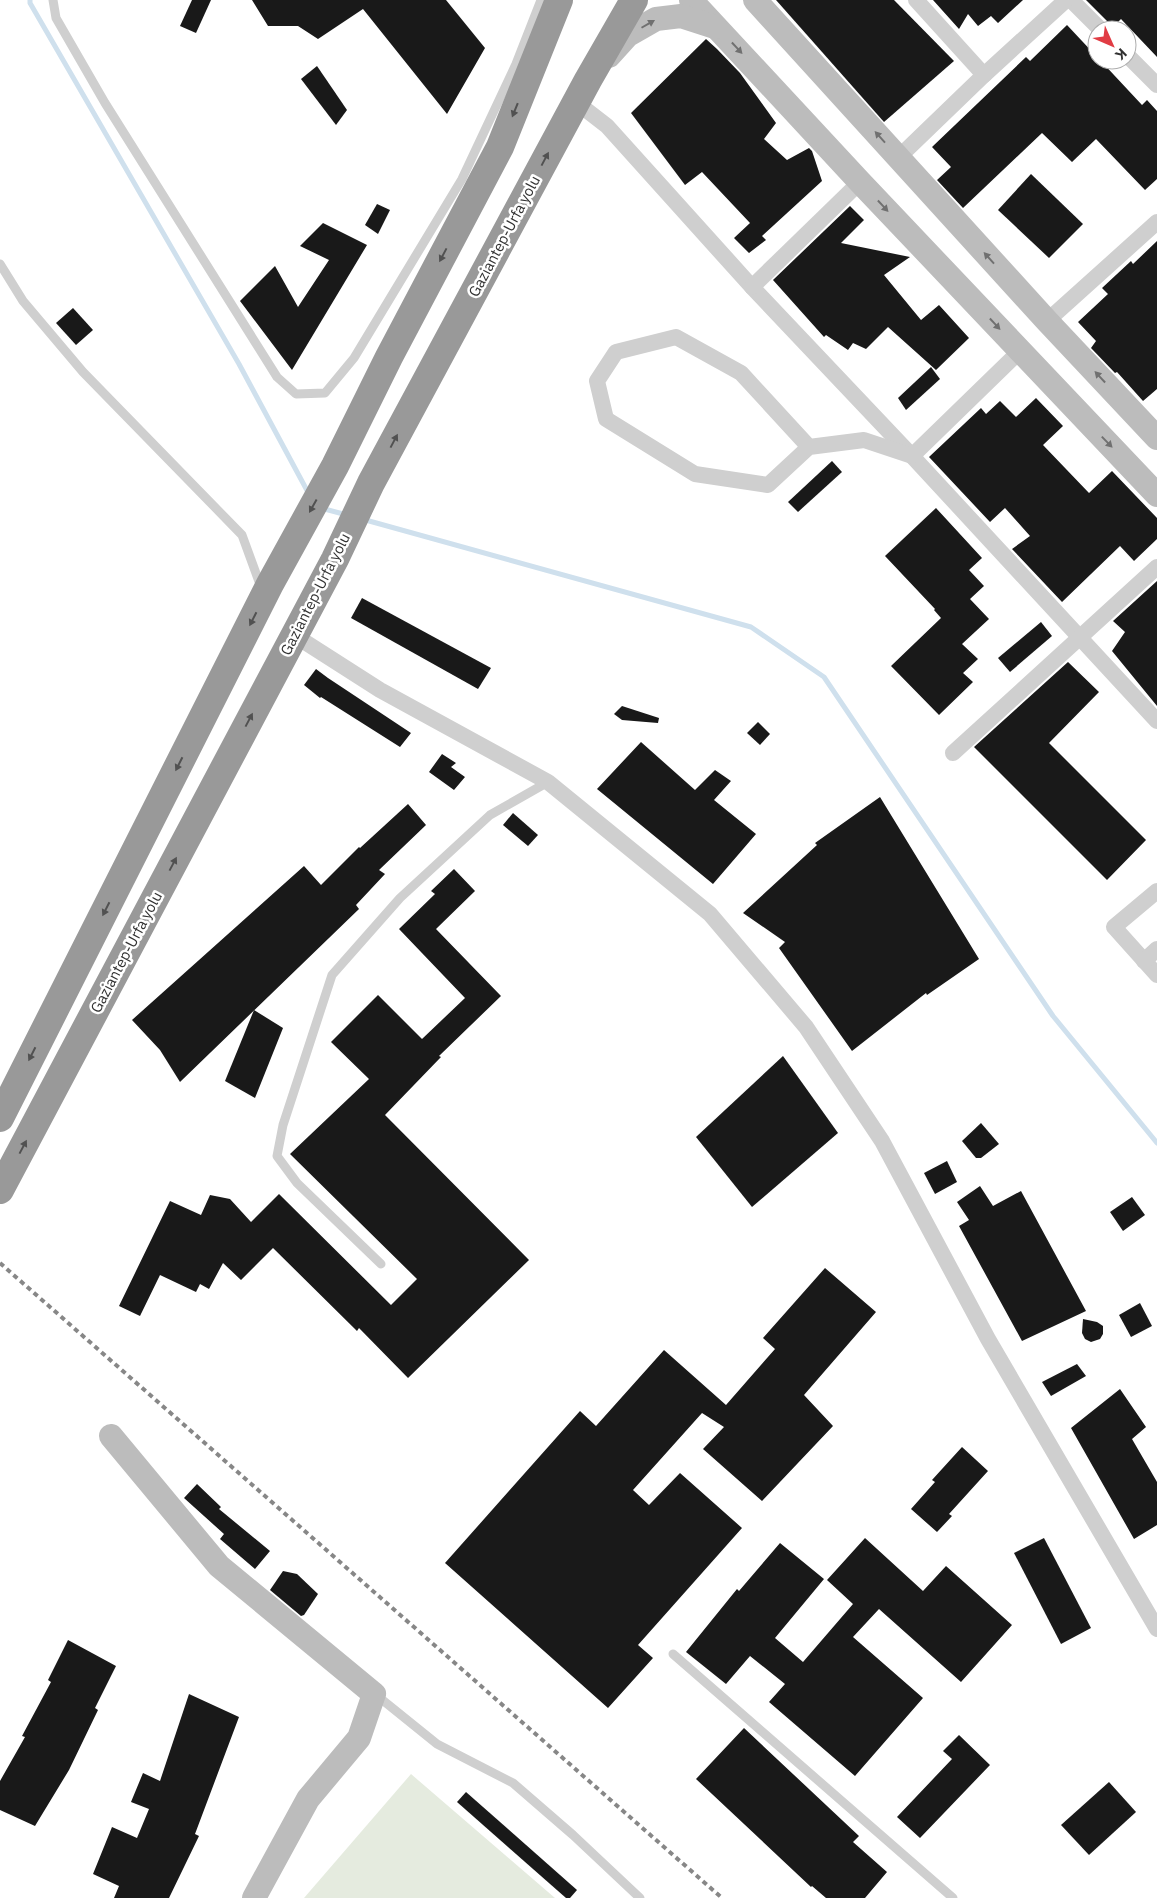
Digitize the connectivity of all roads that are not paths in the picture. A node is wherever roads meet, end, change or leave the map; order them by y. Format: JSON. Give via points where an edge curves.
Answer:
{"nodes":[{"id":1,"x":53,"y":0,"type":"edge"},
{"id":2,"x":541,"y":0,"type":"edge"},
{"id":3,"x":560,"y":0,"type":"edge"},
{"id":4,"x":634,"y":0,"type":"edge"},
{"id":5,"x":691,"y":0,"type":"edge"},
{"id":6,"x":755,"y":0,"type":"edge"},
{"id":7,"x":916,"y":0,"type":"edge"},
{"id":8,"x":1066,"y":0,"type":"edge"},
{"id":9,"x":1071,"y":0,"type":"edge"},
{"id":10,"x":1091,"y":20,"type":"edge"},
{"id":11,"x":718,"y":28,"type":"junction"},
{"id":12,"x":1137,"y":65,"type":"edge"},
{"id":13,"x":984,"y":75,"type":"junction"},
{"id":14,"x":1157,"y":85,"type":"edge"},
{"id":15,"x":582,"y":91,"type":"junction"},
{"id":16,"x":899,"y":158,"type":"junction"},
{"id":17,"x":860,"y":182,"type":"junction"},
{"id":18,"x":1157,"y":222,"type":"edge"},
{"id":19,"x":0,"y":264,"type":"edge"},
{"id":20,"x":752,"y":287,"type":"junction"},
{"id":21,"x":1047,"y":321,"type":"junction"},
{"id":22,"x":1020,"y":351,"type":"junction"},
{"id":23,"x":1157,"y":438,"type":"edge"},
{"id":24,"x":809,"y":446,"type":"junction"},
{"id":25,"x":912,"y":456,"type":"junction"},
{"id":26,"x":1157,"y":495,"type":"edge"},
{"id":27,"x":1157,"y":567,"type":"edge"},
{"id":28,"x":264,"y":596,"type":"junction"},
{"id":29,"x":294,"y":635,"type":"junction"},
{"id":30,"x":1080,"y":637,"type":"junction"},
{"id":31,"x":1157,"y":721,"type":"edge"},
{"id":32,"x":953,"y":753,"type":"dead end"},
{"id":33,"x":548,"y":782,"type":"junction"},
{"id":34,"x":1157,"y":891,"type":"edge"},
{"id":35,"x":1157,"y":949,"type":"edge"},
{"id":36,"x":1144,"y":961,"type":"junction"},
{"id":37,"x":1157,"y":975,"type":"edge"},
{"id":38,"x":0,"y":1118,"type":"edge"},
{"id":39,"x":0,"y":1190,"type":"edge"},
{"id":40,"x":381,"y":1264,"type":"dead end"},
{"id":41,"x":110,"y":1436,"type":"dead end"},
{"id":42,"x":1157,"y":1629,"type":"edge"},
{"id":43,"x":673,"y":1654,"type":"dead end"},
{"id":44,"x":374,"y":1694,"type":"junction"},
{"id":45,"x":254,"y":1898,"type":"edge"},
{"id":46,"x":640,"y":1898,"type":"edge"},
{"id":47,"x":953,"y":1898,"type":"edge"}],
"edges":[{"from":1,"to":2,"type":"lane","via":[[56,18],[105,103],[277,377],[296,394],[325,393],[354,358],[462,179],[516,64]]},
{"from":3,"to":28,"type":"highway","one_way":true,"via":[[500,147]]},
{"from":4,"to":15,"type":"highway","name":"Gaziantep-Urfa yolu"},
{"from":5,"to":11,"type":"main road"},
{"from":16,"to":6,"type":"main road","one_way":true},
{"from":7,"to":13,"type":"street"},
{"from":8,"to":13,"type":"street"},
{"from":9,"to":10,"type":"street"},
{"from":15,"to":11,"type":"main road","one_way":true,"via":[[628,35],[656,19],[681,16]]},
{"from":11,"to":17,"type":"main road","one_way":true},
{"from":12,"to":14,"type":"street"},
{"from":13,"to":16,"type":"street"},
{"from":15,"to":20,"type":"street","via":[[606,126]]},
{"from":29,"to":15,"type":"highway","name":"Gaziantep-Urfa yolu","one_way":true,"via":[[371,484]]},
{"from":21,"to":16,"type":"main road","one_way":true},
{"from":17,"to":20,"type":"street"},
{"from":17,"to":22,"type":"main road","one_way":true},
{"from":18,"to":21,"type":"street"},
{"from":19,"to":28,"type":"lane","via":[[23,301],[83,372],[242,534]]},
{"from":20,"to":25,"type":"street"},
{"from":23,"to":21,"type":"main road","one_way":true},
{"from":22,"to":25,"type":"street"},
{"from":22,"to":26,"type":"main road","one_way":true},
{"from":24,"to":24,"type":"street","via":[[768,485],[695,474],[606,419],[597,381],[616,352],[676,337],[740,374]]},
{"from":24,"to":25,"type":"street","via":[[864,440]]},
{"from":25,"to":30,"type":"street"},
{"from":27,"to":30,"type":"street"},
{"from":28,"to":38,"type":"highway","one_way":true},
{"from":29,"to":33,"type":"street","via":[[380,690]]},
{"from":39,"to":29,"type":"highway","name":"Gaziantep-Urfa yolu","one_way":true},
{"from":30,"to":31,"type":"street"},
{"from":30,"to":32,"type":"street"},
{"from":33,"to":40,"type":"lane","via":[[483,822],[400,898],[332,975],[283,1125],[277,1156],[297,1183]]},
{"from":33,"to":42,"type":"street","via":[[710,914],[806,1028],[882,1141],[988,1339]]},
{"from":34,"to":36,"type":"street","via":[[1114,927]]},
{"from":35,"to":36,"type":"street"},
{"from":36,"to":37,"type":"street"},
{"from":41,"to":44,"type":"main road","via":[[219,1566]]},
{"from":43,"to":47,"type":"lane"},
{"from":44,"to":45,"type":"main road","via":[[359,1738],[308,1799]]},
{"from":44,"to":46,"type":"lane","via":[[438,1744],[513,1782]]}]}
